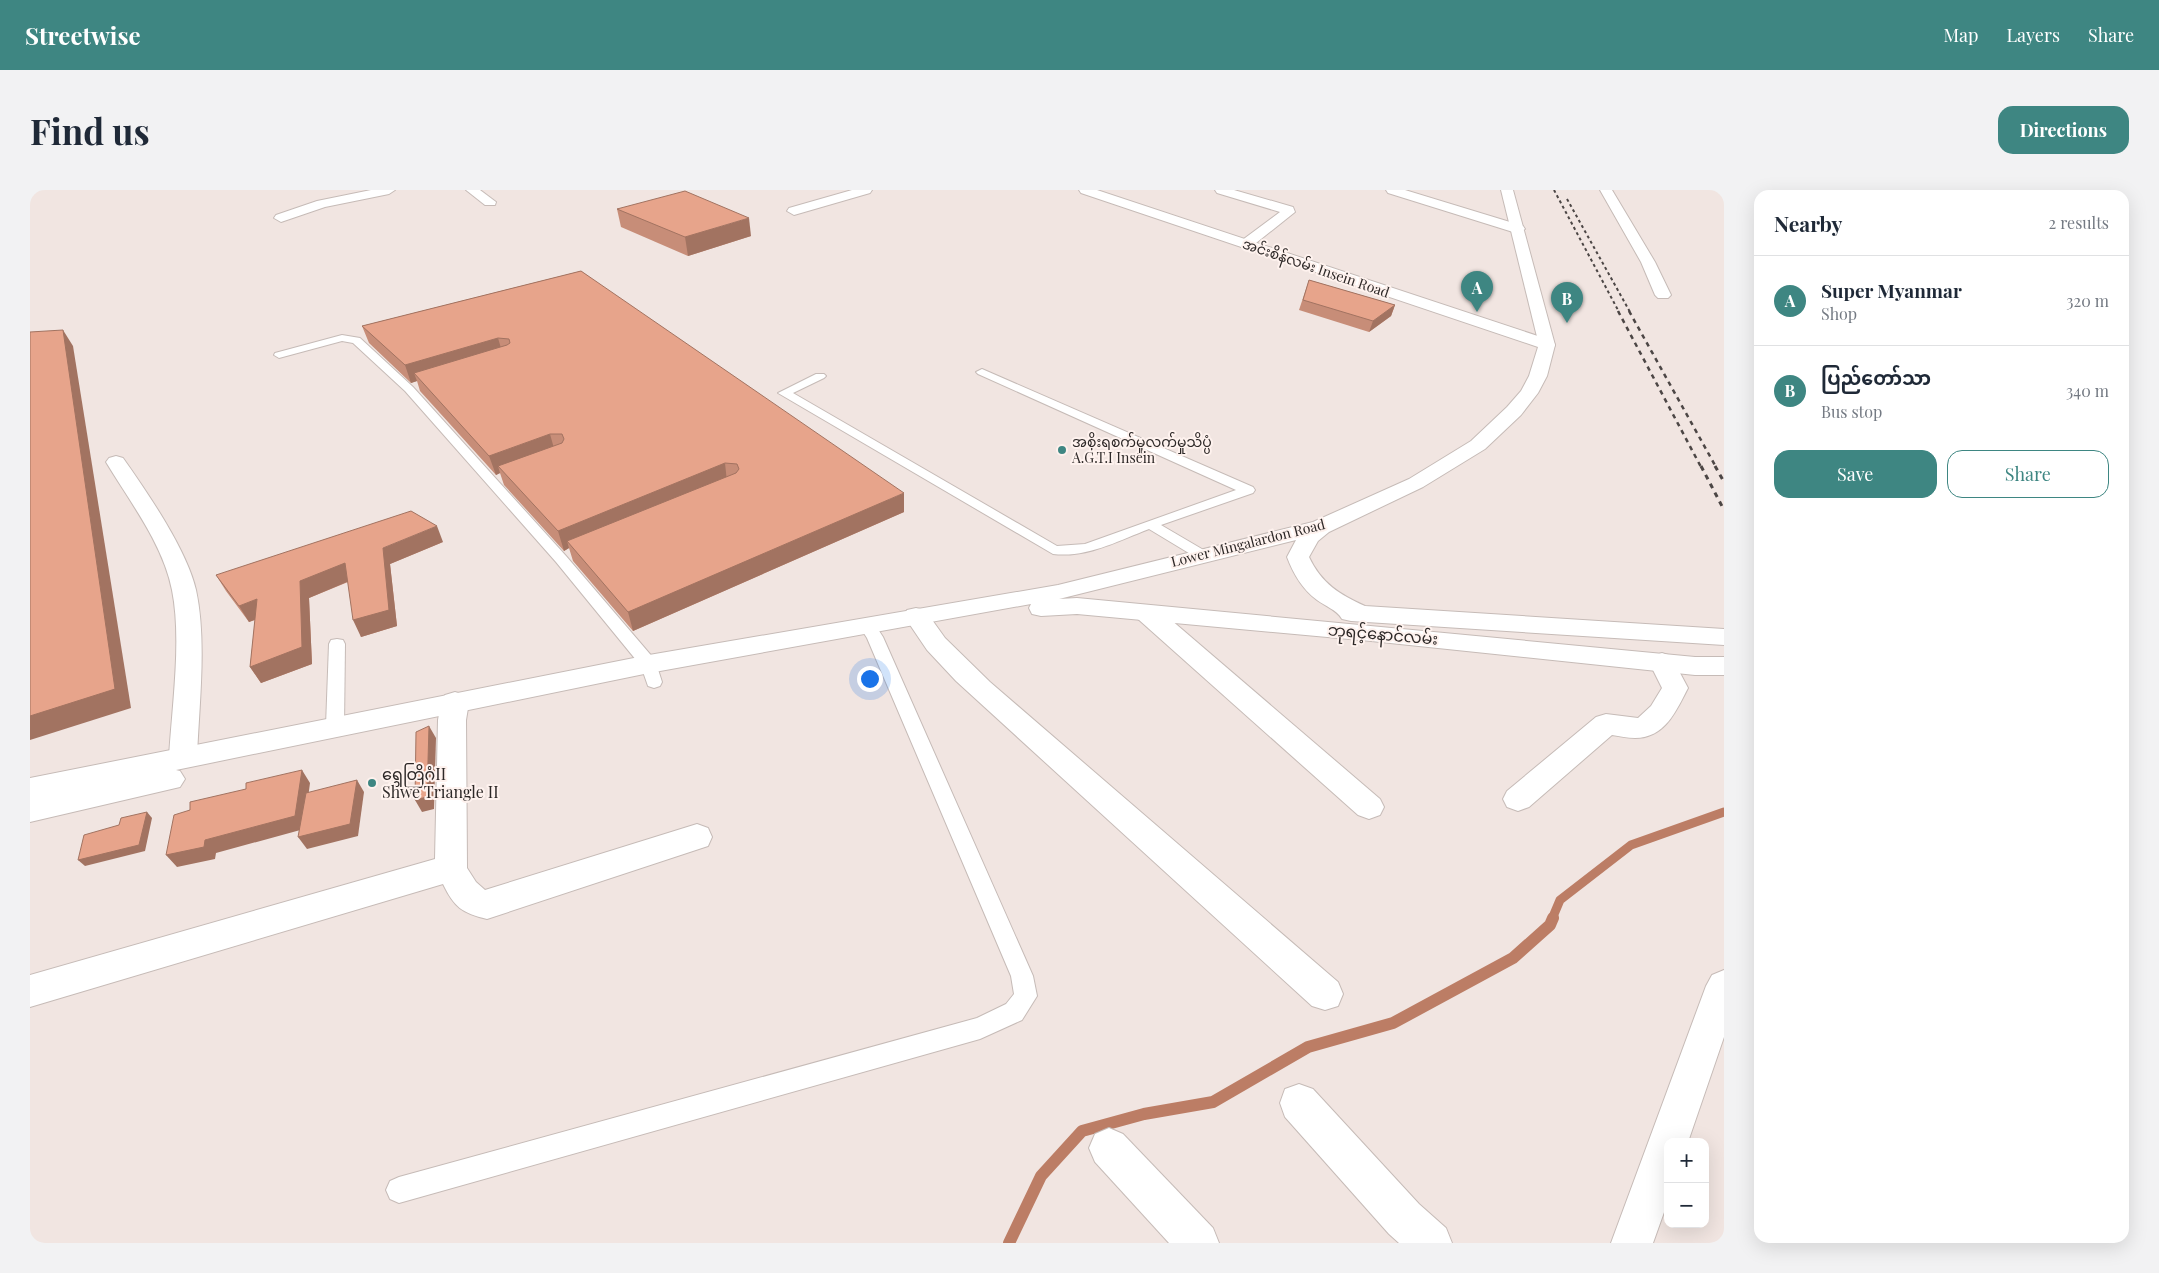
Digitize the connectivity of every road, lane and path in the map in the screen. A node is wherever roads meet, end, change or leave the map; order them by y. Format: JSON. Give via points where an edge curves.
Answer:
{"nodes":[{"id":1,"x":389,"y":190,"type":"edge"},
{"id":2,"x":472,"y":190,"type":"edge"},
{"id":3,"x":866,"y":190,"type":"edge"},
{"id":4,"x":1085,"y":190,"type":"edge"},
{"id":5,"x":1221,"y":190,"type":"edge"},
{"id":6,"x":1392,"y":190,"type":"edge"},
{"id":7,"x":1507,"y":190,"type":"edge"},
{"id":8,"x":1606,"y":190,"type":"edge"},
{"id":9,"x":490,"y":202,"type":"dead end"},
{"id":10,"x":794,"y":211,"type":"dead end"},
{"id":11,"x":281,"y":218,"type":"dead end"},
{"id":12,"x":1518,"y":229,"type":"junction"},
{"id":13,"x":1246,"y":244,"type":"junction"},
{"id":14,"x":1664,"y":295,"type":"dead end"},
{"id":15,"x":1547,"y":345,"type":"junction"},
{"id":16,"x":279,"y":355,"type":"dead end"},
{"id":17,"x":982,"y":372,"type":"dead end"},
{"id":18,"x":820,"y":376,"type":"dead end"},
{"id":19,"x":116,"y":462,"type":"dead end"},
{"id":20,"x":510,"y":476,"type":"edge"},
{"id":21,"x":493,"y":482,"type":"junction"},
{"id":22,"x":1150,"y":524,"type":"junction"},
{"id":23,"x":1321,"y":527,"type":"junction"},
{"id":24,"x":1202,"y":555,"type":"junction"},
{"id":25,"x":1050,"y":600,"type":"junction"},
{"id":26,"x":1147,"y":613,"type":"junction"},
{"id":27,"x":1362,"y":614,"type":"junction"},
{"id":28,"x":919,"y":622,"type":"junction"},
{"id":29,"x":871,"y":631,"type":"junction"},
{"id":30,"x":1724,"y":638,"type":"edge"},
{"id":31,"x":337,"y":644,"type":"dead end"},
{"id":32,"x":1662,"y":662,"type":"junction"},
{"id":33,"x":1724,"y":666,"type":"edge"},
{"id":34,"x":651,"y":673,"type":"junction"},
{"id":35,"x":453,"y":711,"type":"junction"},
{"id":36,"x":335,"y":726,"type":"junction"},
{"id":37,"x":183,"y":757,"type":"junction"},
{"id":38,"x":30,"y":789,"type":"edge"},
{"id":39,"x":1518,"y":799,"type":"dead end"},
{"id":40,"x":1369,"y":807,"type":"dead end"},
{"id":41,"x":30,"y":810,"type":"edge"},
{"id":42,"x":696,"y":837,"type":"dead end"},
{"id":43,"x":451,"y":868,"type":"junction"},
{"id":44,"x":1724,"y":986,"type":"edge"},
{"id":45,"x":30,"y":991,"type":"edge"},
{"id":46,"x":1325,"y":994,"type":"dead end"},
{"id":47,"x":1299,"y":1103,"type":"dead end"},
{"id":48,"x":1669,"y":1138,"type":"edge"},
{"id":49,"x":1109,"y":1148,"type":"dead end"},
{"id":50,"x":1664,"y":1153,"type":"edge"},
{"id":51,"x":399,"y":1190,"type":"dead end"},
{"id":52,"x":1198,"y":1243,"type":"edge"},
{"id":53,"x":1430,"y":1243,"type":"edge"},
{"id":54,"x":1632,"y":1243,"type":"edge"}],
"edges":[{"from":1,"to":11,"type":"main road","via":[[322,204]]},
{"from":2,"to":9,"type":"main road"},
{"from":3,"to":10,"type":"main road"},
{"from":4,"to":13,"type":"main road","name":"အင်းစိန်လမ်း Insein Road"},
{"from":5,"to":13,"type":"main road","via":[[1288,210]]},
{"from":6,"to":12,"type":"main road"},
{"from":7,"to":12,"type":"main road"},
{"from":8,"to":14,"type":"main road"},
{"from":12,"to":15,"type":"main road"},
{"from":13,"to":15,"type":"main road","name":"အင်းစိန်လမ်း Insein Road"},
{"from":15,"to":23,"type":"main road","name":"Lower Mingalardon Road","via":[[1529,393],[1478,445],[1416,483]]},
{"from":16,"to":21,"type":"lane","via":[[350,338],[356,340],[414,388]]},
{"from":17,"to":22,"type":"lane","via":[[1248,490]]},
{"from":18,"to":22,"type":"lane","via":[[784,393],[1053,550],[1078,551]]},
{"from":19,"to":37,"type":"main road","via":[[169,548],[184,589],[189,629]]},
{"from":20,"to":21,"type":"lane"},
{"from":21,"to":34,"type":"lane","via":[[566,557]]},
{"from":22,"to":24,"type":"lane"},
{"from":23,"to":24,"type":"main road","name":"Lower Mingalardon Road"},
{"from":23,"to":27,"type":"main road","via":[[1309,537],[1298,557],[1303,570],[1332,601]]},
{"from":24,"to":25,"type":"main road","name":"Lower Mingalardon Road"},
{"from":25,"to":26,"type":"main road","name":"ဘုရင့်နောင်လမ်း"},
{"from":25,"to":27,"type":"main road","name":"ဘုရင့်နောင်လမ်း"},
{"from":25,"to":28,"type":"main road"},
{"from":26,"to":32,"type":"main road","name":"ဘုရင့်နောင်လမ်း"},
{"from":26,"to":40,"type":"main road"},
{"from":27,"to":30,"type":"main road","name":"ဘုရင့်နောင်လမ်း"},
{"from":28,"to":29,"type":"main road"},
{"from":28,"to":46,"type":"main road","via":[[955,663],[1086,784]]},
{"from":29,"to":34,"type":"main road"},
{"from":29,"to":51,"type":"lane","via":[[1022,976],[1026,996],[1014,1012],[980,1028]]},
{"from":31,"to":36,"type":"lane"},
{"from":32,"to":33,"type":"main road","name":"ဘုရင့်နောင်လမ်း"},
{"from":32,"to":39,"type":"main road","via":[[1675,688],[1654,721],[1638,728],[1606,724]]},
{"from":34,"to":35,"type":"main road"},
{"from":35,"to":36,"type":"main road"},
{"from":35,"to":41,"type":"main road","via":[[336,743]]},
{"from":35,"to":43,"type":"main road"},
{"from":36,"to":37,"type":"main road"},
{"from":37,"to":38,"type":"main road"},
{"from":42,"to":43,"type":"main road","via":[[487,906],[466,896]]},
{"from":43,"to":45,"type":"main road"},
{"from":44,"to":48,"type":"main road"},
{"from":47,"to":53,"type":"main road","via":[[1404,1219]]},
{"from":49,"to":52,"type":"main road"},
{"from":50,"to":54,"type":"main road"}]}
